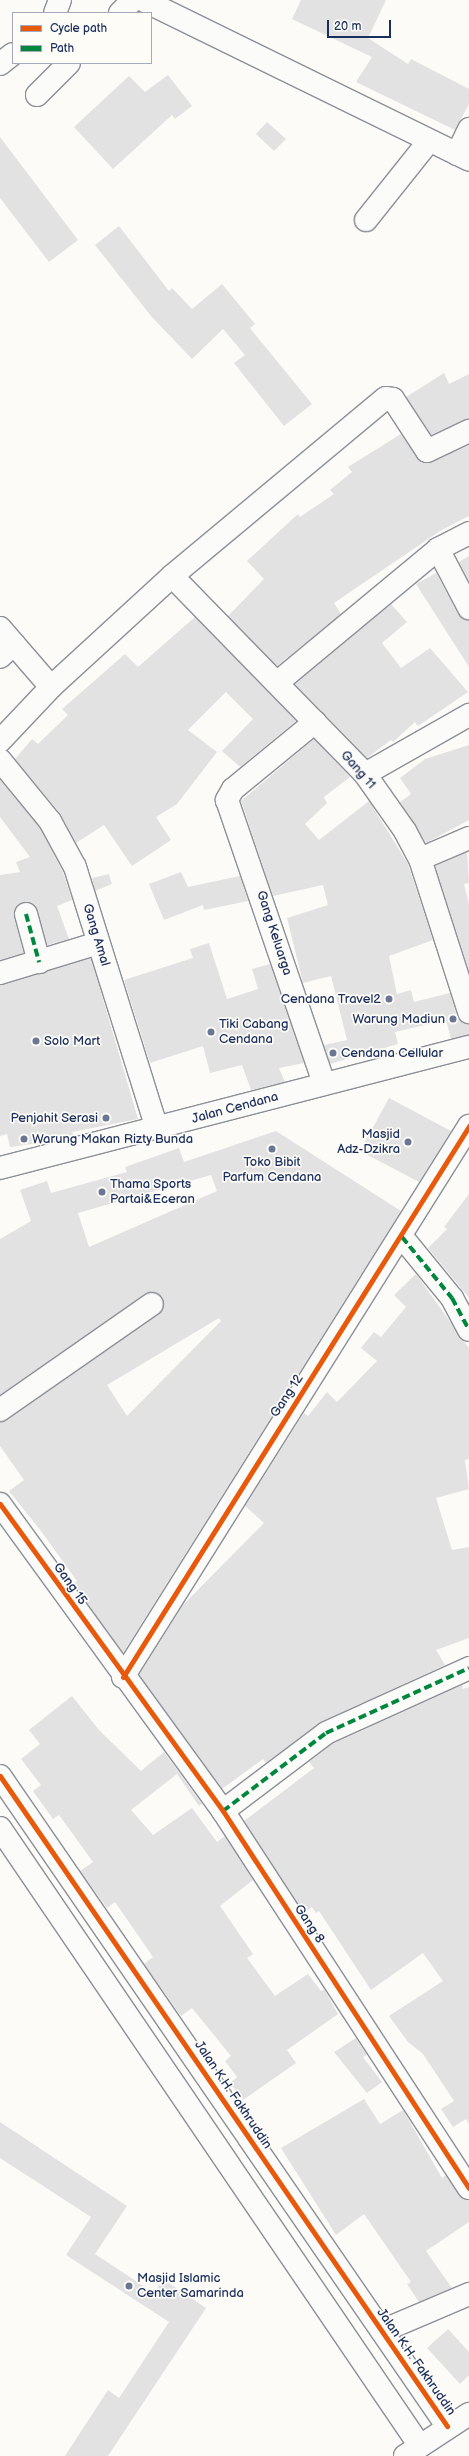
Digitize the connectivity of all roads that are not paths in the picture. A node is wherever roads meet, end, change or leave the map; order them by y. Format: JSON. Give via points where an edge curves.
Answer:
{"nodes":[{"id":1,"x":60,"y":0,"type":"edge"},
{"id":2,"x":133,"y":0,"type":"edge"},
{"id":3,"x":143,"y":0,"type":"edge"},
{"id":4,"x":55,"y":12,"type":"edge"},
{"id":5,"x":121,"y":12,"type":"edge"},
{"id":6,"x":12,"y":55,"type":"edge"},
{"id":7,"x":0,"y":64,"type":"edge"},
{"id":8,"x":69,"y":64,"type":"edge"},
{"id":9,"x":38,"y":95,"type":"dead end"},
{"id":10,"x":469,"y":130,"type":"edge"},
{"id":11,"x":429,"y":141,"type":"junction"},
{"id":12,"x":463,"y":157,"type":"edge"},
{"id":13,"x":366,"y":220,"type":"dead end"},
{"id":14,"x":469,"y":431,"type":"edge"},
{"id":15,"x":469,"y":533,"type":"edge"},
{"id":16,"x":438,"y":549,"type":"junction"},
{"id":17,"x":172,"y":576,"type":"junction"},
{"id":18,"x":469,"y":608,"type":"edge"},
{"id":19,"x":0,"y":628,"type":"edge"},
{"id":20,"x":7,"y":651,"type":"edge"},
{"id":21,"x":278,"y":682,"type":"junction"},
{"id":22,"x":51,"y":686,"type":"junction"},
{"id":23,"x":469,"y":715,"type":"edge"},
{"id":24,"x":315,"y":722,"type":"junction"},
{"id":25,"x":0,"y":741,"type":"edge"},
{"id":26,"x":0,"y":760,"type":"edge"},
{"id":27,"x":365,"y":774,"type":"junction"},
{"id":28,"x":469,"y":838,"type":"edge"},
{"id":29,"x":420,"y":859,"type":"junction"},
{"id":30,"x":26,"y":914,"type":"dead end"},
{"id":31,"x":98,"y":943,"type":"junction"},
{"id":32,"x":39,"y":962,"type":"junction"},
{"id":33,"x":0,"y":973,"type":"edge"},
{"id":34,"x":469,"y":1012,"type":"edge"},
{"id":35,"x":469,"y":1047,"type":"edge"},
{"id":36,"x":324,"y":1084,"type":"junction"},
{"id":37,"x":469,"y":1126,"type":"edge"},
{"id":38,"x":157,"y":1128,"type":"junction"},
{"id":39,"x":0,"y":1168,"type":"edge"},
{"id":40,"x":402,"y":1237,"type":"junction"},
{"id":41,"x":152,"y":1304,"type":"dead end"},
{"id":42,"x":469,"y":1330,"type":"edge"},
{"id":43,"x":0,"y":1410,"type":"edge"},
{"id":44,"x":0,"y":1504,"type":"edge"},
{"id":45,"x":469,"y":1668,"type":"edge"},
{"id":46,"x":123,"y":1677,"type":"junction"},
{"id":47,"x":0,"y":1776,"type":"edge"},
{"id":48,"x":223,"y":1811,"type":"junction"},
{"id":49,"x":0,"y":1828,"type":"edge"},
{"id":50,"x":469,"y":2188,"type":"edge"},
{"id":51,"x":469,"y":2294,"type":"edge"},
{"id":52,"x":382,"y":2331,"type":"junction"},
{"id":53,"x":469,"y":2414,"type":"edge"},
{"id":54,"x":447,"y":2426,"type":"junction"},
{"id":55,"x":413,"y":2451,"type":"edge"}],
"edges":[{"from":1,"to":4,"type":"main road"},
{"from":2,"to":5,"type":"main road"},
{"from":3,"to":11,"type":"main road"},
{"from":6,"to":7,"type":"main road"},
{"from":8,"to":9,"type":"main road"},
{"from":10,"to":12,"type":"main road"},
{"from":11,"to":12,"type":"main road"},
{"from":11,"to":13,"type":"main road"},
{"from":14,"to":17,"type":"main road","via":[[426,450],[394,398],[386,398]]},
{"from":15,"to":16,"type":"main road"},
{"from":16,"to":18,"type":"main road"},
{"from":16,"to":21,"type":"main road"},
{"from":17,"to":21,"type":"main road","name":"Gang 11"},
{"from":17,"to":22,"type":"main road"},
{"from":19,"to":20,"type":"main road"},
{"from":20,"to":22,"type":"main road"},
{"from":21,"to":24,"type":"main road","name":"Gang 11"},
{"from":22,"to":25,"type":"main road"},
{"from":23,"to":27,"type":"main road"},
{"from":24,"to":27,"type":"main road","name":"Gang 11"},
{"from":24,"to":36,"type":"main road","name":"Gang Keluarga","via":[[230,792],[228,800]]},
{"from":26,"to":31,"type":"main road","name":"Gang Amal","via":[[50,821],[75,867]]},
{"from":27,"to":29,"type":"main road","name":"Gang 11"},
{"from":28,"to":29,"type":"main road"},
{"from":29,"to":34,"type":"main road","name":"Gang 11"},
{"from":30,"to":32,"type":"main road"},
{"from":31,"to":32,"type":"main road"},
{"from":31,"to":38,"type":"main road","name":"Gang Amal"},
{"from":32,"to":33,"type":"main road"},
{"from":35,"to":36,"type":"main road","name":"Jalan Cendana"},
{"from":36,"to":38,"type":"main road","name":"Jalan Cendana"},
{"from":37,"to":40,"type":"main road","name":"Gang 12"},
{"from":38,"to":39,"type":"main road","name":"Jalan Cendana"},
{"from":40,"to":42,"type":"main road","via":[[452,1298]]},
{"from":40,"to":46,"type":"main road","name":"Gang 12"},
{"from":41,"to":43,"type":"main road"},
{"from":44,"to":46,"type":"main road","name":"Gang 15"},
{"from":45,"to":48,"type":"main road","via":[[326,1733]]},
{"from":46,"to":48,"type":"main road","name":"Gang 8"},
{"from":47,"to":52,"type":"main road","name":"Jalan K.H. Fakhruddin"},
{"from":48,"to":50,"type":"main road","name":"Gang 8"},
{"from":49,"to":55,"type":"main road"},
{"from":51,"to":52,"type":"main road"},
{"from":52,"to":54,"type":"main road","name":"Jalan K.H. Fakhruddin"},
{"from":53,"to":54,"type":"main road"},
{"from":54,"to":55,"type":"main road"}]}
